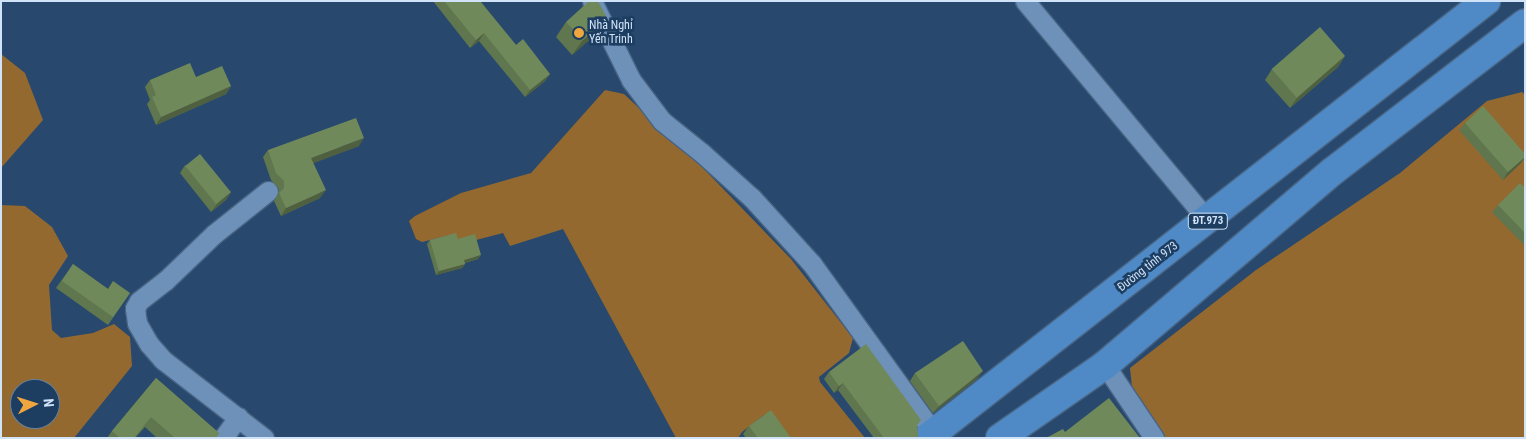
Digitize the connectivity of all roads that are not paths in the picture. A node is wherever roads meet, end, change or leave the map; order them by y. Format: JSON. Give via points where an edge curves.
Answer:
{"nodes":[{"id":1,"x":592,"y":1,"type":"edge"},
{"id":2,"x":1025,"y":1,"type":"edge"},
{"id":3,"x":1486,"y":1,"type":"edge"},
{"id":4,"x":1525,"y":23,"type":"edge"},
{"id":5,"x":268,"y":191,"type":"dead end"},
{"id":6,"x":1208,"y":221,"type":"junction"},
{"id":7,"x":1105,"y":365,"type":"junction"},
{"id":8,"x":238,"y":416,"type":"junction"},
{"id":9,"x":930,"y":435,"type":"edge"},
{"id":10,"x":1005,"y":436,"type":"edge"},
{"id":11,"x":223,"y":438,"type":"edge"},
{"id":12,"x":264,"y":438,"type":"edge"},
{"id":13,"x":1154,"y":438,"type":"edge"}],
"edges":[{"from":1,"to":9,"type":"street","via":[[631,80],[662,121],[752,198],[812,264]]},
{"from":2,"to":6,"type":"street"},
{"from":3,"to":6,"type":"main road","name":"Đường tỉnh 973","number":"ĐT.973"},
{"from":4,"to":7,"type":"main road","via":[[1333,171]]},
{"from":5,"to":8,"type":"street","via":[[214,234],[135,308],[137,323],[163,360]]},
{"from":6,"to":9,"type":"main road","name":"Đường tỉnh 973","number":"ĐT.973"},
{"from":7,"to":10,"type":"main road"},
{"from":7,"to":13,"type":"street"},
{"from":8,"to":11,"type":"street"},
{"from":8,"to":12,"type":"street"}]}
